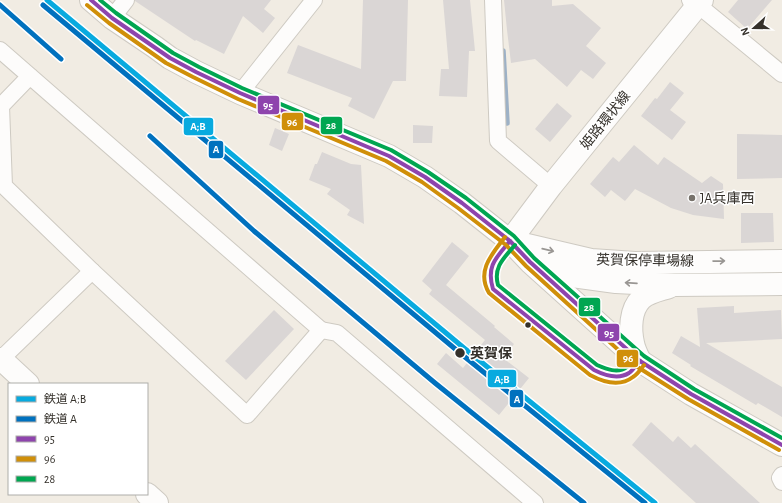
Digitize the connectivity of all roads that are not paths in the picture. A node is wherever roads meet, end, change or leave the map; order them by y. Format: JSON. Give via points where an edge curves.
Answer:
{"nodes":[{"id":1,"x":91,"y":0,"type":"edge"},
{"id":2,"x":126,"y":0,"type":"edge"},
{"id":3,"x":314,"y":0,"type":"edge"},
{"id":4,"x":493,"y":0,"type":"edge"},
{"id":5,"x":697,"y":2,"type":"edge"},
{"id":6,"x":112,"y":18,"type":"junction"},
{"id":7,"x":0,"y":50,"type":"edge"},
{"id":8,"x":782,"y":74,"type":"edge"},
{"id":9,"x":30,"y":76,"type":"junction"},
{"id":10,"x":240,"y":93,"type":"junction"},
{"id":11,"x":551,"y":186,"type":"junction"},
{"id":12,"x":510,"y":241,"type":"junction"},
{"id":13,"x":782,"y":261,"type":"edge"},
{"id":14,"x":530,"y":262,"type":"junction"},
{"id":15,"x":92,"y":271,"type":"junction"},
{"id":16,"x":782,"y":284,"type":"edge"},
{"id":17,"x":674,"y":286,"type":"junction"},
{"id":18,"x":321,"y":330,"type":"junction"},
{"id":19,"x":0,"y":359,"type":"edge"},
{"id":20,"x":640,"y":361,"type":"junction"},
{"id":21,"x":27,"y":383,"type":"edge"},
{"id":22,"x":782,"y":444,"type":"edge"},
{"id":23,"x":782,"y":475,"type":"edge"},
{"id":24,"x":782,"y":482,"type":"edge"},
{"id":25,"x":148,"y":495,"type":"edge"},
{"id":26,"x":157,"y":503,"type":"edge"},
{"id":27,"x":535,"y":503,"type":"edge"}],
"edges":[{"from":1,"to":6,"type":"main road"},
{"from":2,"to":6,"type":"street"},
{"from":3,"to":10,"type":"street"},
{"from":4,"to":11,"type":"street","via":[[498,141]]},
{"from":5,"to":8,"type":"street"},
{"from":5,"to":11,"type":"main road","name":"姫路環状線"},
{"from":6,"to":10,"type":"main road","via":[[170,58]]},
{"from":7,"to":9,"type":"street"},
{"from":9,"to":15,"type":"street","via":[[2,106],[4,186]]},
{"from":9,"to":18,"type":"street"},
{"from":10,"to":12,"type":"main road","via":[[389,156],[425,177]]},
{"from":11,"to":12,"type":"main road","name":"姫路環状線"},
{"from":12,"to":13,"type":"main road","name":"英賀保停車場線","one_way":true,"via":[[591,260]]},
{"from":12,"to":14,"type":"main road"},
{"from":17,"to":14,"type":"main road","name":"英賀保停車場線","one_way":true,"via":[[565,275]]},
{"from":14,"to":20,"type":"main road"},
{"from":15,"to":18,"type":"street","via":[[247,416]]},
{"from":15,"to":19,"type":"street"},
{"from":16,"to":17,"type":"main road","name":"英賀保停車場線"},
{"from":17,"to":20,"type":"main road","via":[[646,295],[637,304],[631,328],[633,344]]},
{"from":18,"to":27,"type":"street","via":[[337,333]]},
{"from":19,"to":21,"type":"main road"},
{"from":20,"to":22,"type":"main road","via":[[691,394]]},
{"from":23,"to":24,"type":"street"},
{"from":25,"to":26,"type":"main road"}]}
